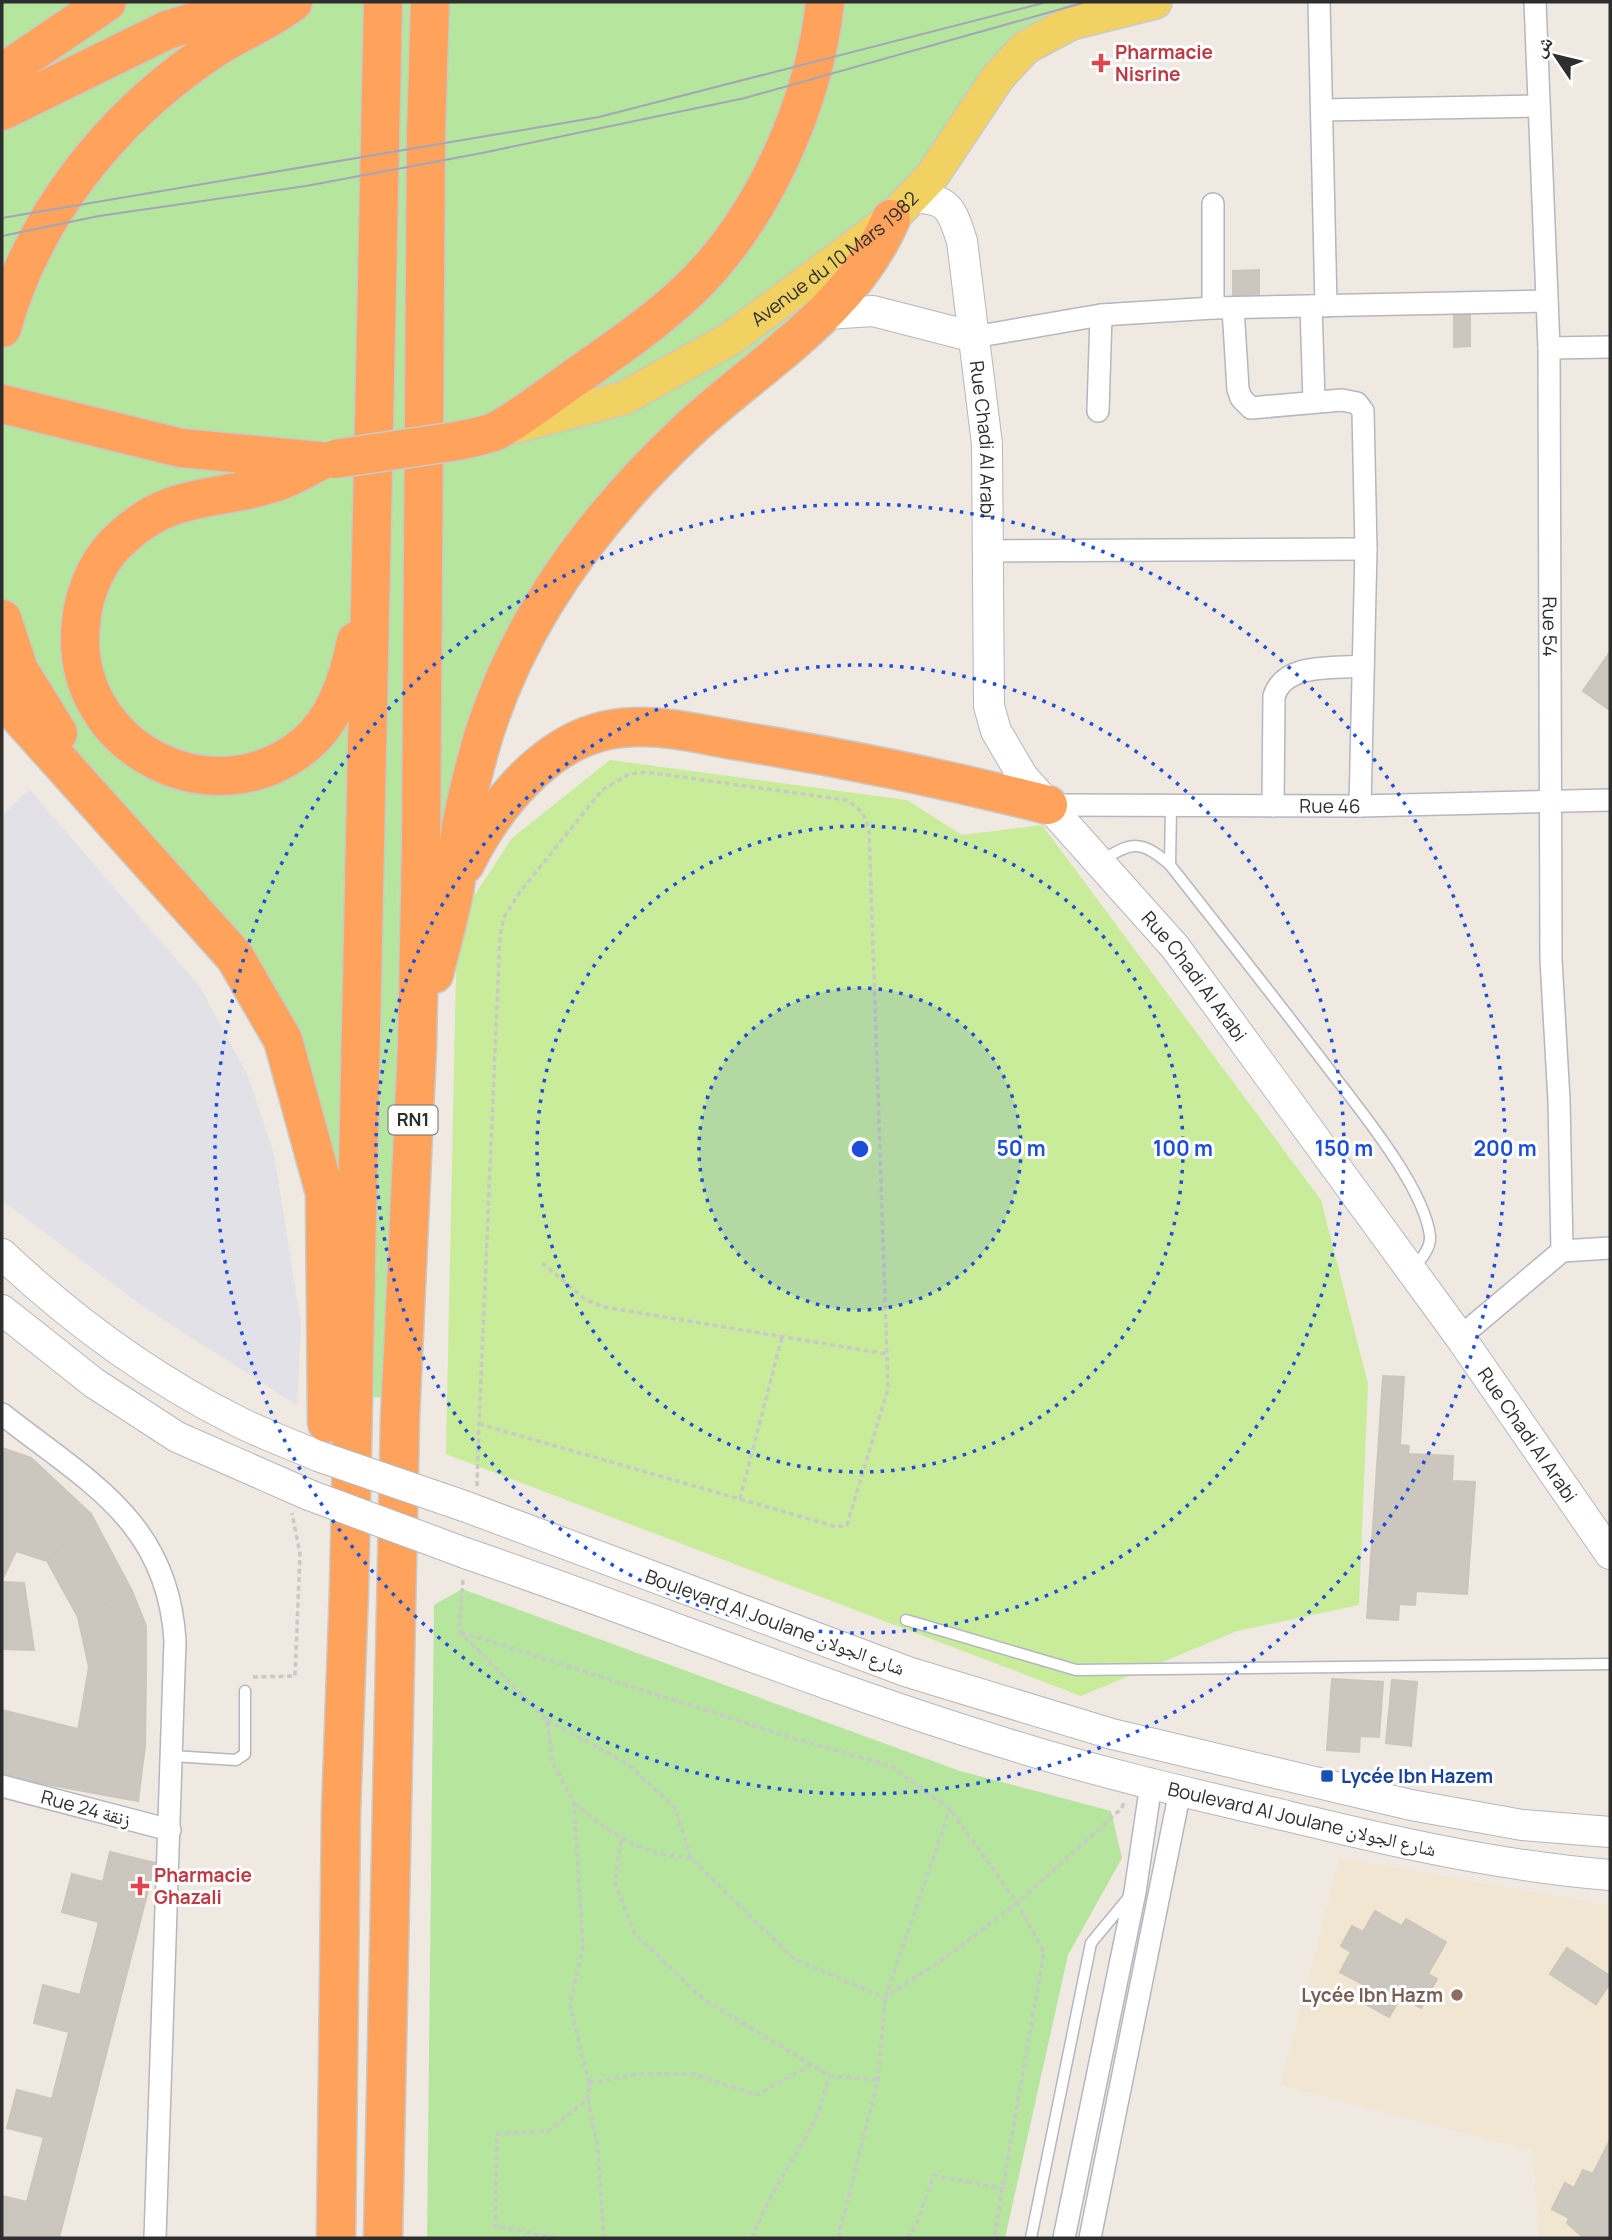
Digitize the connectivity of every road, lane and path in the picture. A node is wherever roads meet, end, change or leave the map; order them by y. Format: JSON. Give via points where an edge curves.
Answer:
{"nodes":[{"id":1,"x":107,"y":2,"type":"edge"},
{"id":2,"x":257,"y":2,"type":"edge"},
{"id":3,"x":293,"y":2,"type":"edge"},
{"id":4,"x":383,"y":2,"type":"edge"},
{"id":5,"x":430,"y":2,"type":"edge"},
{"id":6,"x":825,"y":2,"type":"edge"},
{"id":7,"x":1154,"y":2,"type":"edge"},
{"id":8,"x":1319,"y":2,"type":"edge"},
{"id":9,"x":1535,"y":2,"type":"edge"},
{"id":10,"x":2,"y":73,"type":"edge"},
{"id":11,"x":1539,"y":106,"type":"junction"},
{"id":12,"x":1322,"y":110,"type":"junction"},
{"id":13,"x":2,"y":111,"type":"edge"},
{"id":14,"x":1213,"y":204,"type":"dead end"},
{"id":15,"x":902,"y":209,"type":"junction"},
{"id":16,"x":1547,"y":301,"type":"junction"},
{"id":17,"x":1319,"y":306,"type":"junction"},
{"id":18,"x":1223,"y":308,"type":"junction"},
{"id":19,"x":827,"y":314,"type":"junction"},
{"id":20,"x":1101,"y":315,"type":"junction"},
{"id":21,"x":2,"y":328,"type":"edge"},
{"id":22,"x":974,"y":337,"type":"junction"},
{"id":23,"x":1610,"y":347,"type":"edge"},
{"id":24,"x":1549,"y":348,"type":"junction"},
{"id":25,"x":1314,"y":401,"type":"junction"},
{"id":26,"x":17,"y":408,"type":"edge"},
{"id":27,"x":1098,"y":411,"type":"dead end"},
{"id":28,"x":496,"y":431,"type":"junction"},
{"id":29,"x":327,"y":460,"type":"junction"},
{"id":30,"x":1366,"y":549,"type":"junction"},
{"id":31,"x":987,"y":551,"type":"junction"},
{"id":32,"x":372,"y":552,"type":"junction"},
{"id":33,"x":2,"y":619,"type":"edge"},
{"id":34,"x":1363,"y":666,"type":"junction"},
{"id":35,"x":2,"y":696,"type":"edge"},
{"id":36,"x":1610,"y":800,"type":"edge"},
{"id":37,"x":1552,"y":803,"type":"junction"},
{"id":38,"x":1048,"y":805,"type":"junction"},
{"id":39,"x":1273,"y":806,"type":"junction"},
{"id":40,"x":1360,"y":806,"type":"junction"},
{"id":41,"x":1171,"y":807,"type":"junction"},
{"id":42,"x":146,"y":855,"type":"junction"},
{"id":43,"x":1102,"y":862,"type":"junction"},
{"id":44,"x":1170,"y":864,"type":"junction"},
{"id":45,"x":455,"y":885,"type":"junction"},
{"id":46,"x":417,"y":1048,"type":"junction"},
{"id":47,"x":1610,"y":1248,"type":"edge"},
{"id":48,"x":1562,"y":1251,"type":"junction"},
{"id":49,"x":2,"y":1254,"type":"edge"},
{"id":50,"x":542,"y":1262,"type":"dead end"},
{"id":51,"x":1411,"y":1271,"type":"junction"},
{"id":52,"x":2,"y":1310,"type":"edge"},
{"id":53,"x":782,"y":1337,"type":"junction"},
{"id":54,"x":1460,"y":1337,"type":"junction"},
{"id":55,"x":887,"y":1354,"type":"junction"},
{"id":56,"x":2,"y":1414,"type":"edge"},
{"id":57,"x":479,"y":1424,"type":"junction"},
{"id":58,"x":471,"y":1495,"type":"junction"},
{"id":59,"x":740,"y":1499,"type":"junction"},
{"id":60,"x":300,"y":1501,"type":"junction"},
{"id":61,"x":1610,"y":1554,"type":"edge"},
{"id":62,"x":465,"y":1563,"type":"junction"},
{"id":63,"x":906,"y":1620,"type":"dead end"},
{"id":64,"x":459,"y":1632,"type":"junction"},
{"id":65,"x":1610,"y":1664,"type":"edge"},
{"id":66,"x":245,"y":1690,"type":"joint"},
{"id":67,"x":547,"y":1720,"type":"junction"},
{"id":68,"x":172,"y":1756,"type":"junction"},
{"id":69,"x":1142,"y":1782,"type":"junction"},
{"id":70,"x":2,"y":1786,"type":"edge"},
{"id":71,"x":1180,"y":1791,"type":"junction"},
{"id":72,"x":574,"y":1803,"type":"junction"},
{"id":73,"x":950,"y":1809,"type":"junction"},
{"id":74,"x":341,"y":1811,"type":"junction"},
{"id":75,"x":170,"y":1830,"type":"junction"},
{"id":76,"x":1610,"y":1832,"type":"edge"},
{"id":77,"x":621,"y":1840,"type":"junction"},
{"id":78,"x":691,"y":1858,"type":"junction"},
{"id":79,"x":1610,"y":1875,"type":"edge"},
{"id":80,"x":1135,"y":1892,"type":"junction"},
{"id":81,"x":1017,"y":1903,"type":"junction"},
{"id":82,"x":884,"y":1998,"type":"junction"},
{"id":83,"x":809,"y":2065,"type":"junction"},
{"id":84,"x":830,"y":2076,"type":"junction"},
{"id":85,"x":878,"y":2080,"type":"junction"},
{"id":86,"x":589,"y":2083,"type":"junction"},
{"id":87,"x":589,"y":2099,"type":"junction"},
{"id":88,"x":1004,"y":2189,"type":"junction"},
{"id":89,"x":155,"y":2238,"type":"edge"},
{"id":90,"x":337,"y":2238,"type":"edge"},
{"id":91,"x":383,"y":2238,"type":"edge"},
{"id":92,"x":557,"y":2238,"type":"edge"},
{"id":93,"x":604,"y":2238,"type":"edge"},
{"id":94,"x":751,"y":2238,"type":"edge"},
{"id":95,"x":838,"y":2238,"type":"edge"},
{"id":96,"x":907,"y":2238,"type":"edge"},
{"id":97,"x":994,"y":2238,"type":"edge"},
{"id":98,"x":1031,"y":2238,"type":"edge"},
{"id":99,"x":1064,"y":2238,"type":"edge"},
{"id":100,"x":1090,"y":2238,"type":"edge"}],
"edges":[{"from":1,"to":10,"type":"highway"},
{"from":2,"to":13,"type":"highway","via":[[167,30]]},
{"from":3,"to":21,"type":"highway","via":[[273,18],[208,52],[111,132],[47,220],[23,268]]},
{"from":4,"to":32,"type":"highway"},
{"from":5,"to":46,"type":"highway","number":"RN1"},
{"from":6,"to":28,"type":"highway","via":[[816,64],[800,117],[751,211],[723,253],[656,320]]},
{"from":7,"to":15,"type":"main road","name":"Avenue du 10 Mars 1982","via":[[1071,23],[1026,47]]},
{"from":8,"to":12,"type":"street"},
{"from":9,"to":11,"type":"street","name":"Rue 54"},
{"from":11,"to":12,"type":"street"},
{"from":11,"to":16,"type":"street","name":"Rue 54"},
{"from":12,"to":17,"type":"street"},
{"from":14,"to":18,"type":"street"},
{"from":15,"to":19,"type":"highway","via":[[868,265]]},
{"from":15,"to":22,"type":"main road","name":"Rue Chadi Al Arabi","via":[[939,200],[956,220]]},
{"from":15,"to":28,"type":"main road","name":"Avenue du 10 Mars 1982","via":[[730,339],[624,398]]},
{"from":16,"to":17,"type":"street"},
{"from":16,"to":24,"type":"street","name":"Rue 54"},
{"from":17,"to":18,"type":"street"},
{"from":17,"to":25,"type":"street"},
{"from":18,"to":20,"type":"street"},
{"from":18,"to":25,"type":"street","via":[[1245,403],[1259,409]]},
{"from":19,"to":22,"type":"main road","name":"Rue Chadi Al Arabi","via":[[873,311]]},
{"from":19,"to":45,"type":"highway","via":[[687,431],[618,505],[544,603],[495,700],[462,823]]},
{"from":20,"to":22,"type":"street"},
{"from":20,"to":27,"type":"street"},
{"from":22,"to":31,"type":"main road","name":"Rue Chadi Al Arabi","via":[[987,444]]},
{"from":23,"to":24,"type":"street"},
{"from":24,"to":37,"type":"street","name":"Rue 54"},
{"from":25,"to":30,"type":"street","via":[[1357,403],[1363,411]]},
{"from":26,"to":29,"type":"highway","via":[[181,448]]},
{"from":28,"to":29,"type":"highway","name":"Avenue du 10 Mars 1982","bridge":true},
{"from":29,"to":32,"type":"highway","via":[[268,485],[175,504],[122,537],[97,570],[82,610],[79,645],[95,705],[118,734],[170,768],[226,776],[285,758],[307,743],[337,703],[350,670]]},
{"from":30,"to":31,"type":"street"},
{"from":30,"to":34,"type":"street"},
{"from":31,"to":38,"type":"main road","name":"Rue Chadi Al Arabi","via":[[989,706],[1007,753]]},
{"from":32,"to":74,"type":"highway"},
{"from":33,"to":42,"type":"highway","via":[[19,670]]},
{"from":34,"to":39,"type":"street","via":[[1297,672],[1278,683]]},
{"from":34,"to":40,"type":"street"},
{"from":35,"to":42,"type":"highway"},
{"from":36,"to":37,"type":"street","name":"Rue 46"},
{"from":37,"to":40,"type":"street","name":"Rue 46"},
{"from":37,"to":48,"type":"street","name":"Rue 54","via":[[1551,960]]},
{"from":38,"to":41,"type":"street","name":"Rue 46"},
{"from":38,"to":43,"type":"main road","name":"Rue Chadi Al Arabi"},
{"from":38,"to":45,"type":"highway","via":[[944,778],[768,745],[659,728],[608,730],[563,750],[515,789],[481,831]]},
{"from":39,"to":40,"type":"street","name":"Rue 46"},
{"from":39,"to":41,"type":"street","name":"Rue 46"},
{"from":41,"to":44,"type":"lane"},
{"from":42,"to":74,"type":"highway","via":[[235,957],[283,1040],[326,1193],[332,1726]]},
{"from":43,"to":44,"type":"lane","via":[[1122,847],[1140,845]]},
{"from":43,"to":51,"type":"main road","name":"Rue Chadi Al Arabi","via":[[1175,947]]},
{"from":44,"to":51,"type":"lane","via":[[1376,1131],[1408,1184],[1425,1217],[1430,1240]]},
{"from":45,"to":46,"type":"highway"},
{"from":46,"to":91,"type":"highway","number":"RN1","via":[[400,1418]]},
{"from":47,"to":48,"type":"street"},
{"from":48,"to":54,"type":"street"},
{"from":49,"to":58,"type":"main road","name":"Boulevard Al Joulane شارع الجولان","bridge":true,"via":[[97,1334],[164,1380],[238,1422],[318,1456]]},
{"from":50,"to":53,"type":"path","via":[[586,1300],[604,1307]]},
{"from":51,"to":54,"type":"main road","name":"Rue Chadi Al Arabi"},
{"from":52,"to":60,"type":"main road","name":"Boulevard Al Joulane شارع الجولان","via":[[85,1377],[177,1437]]},
{"from":53,"to":55,"type":"path"},
{"from":53,"to":59,"type":"path"},
{"from":54,"to":61,"type":"main road","name":"Rue Chadi Al Arabi"},
{"from":55,"to":57,"type":"path","via":[[869,828],[864,814],[846,800],[646,772],[629,774],[602,790],[504,917]]},
{"from":55,"to":59,"type":"path","via":[[888,1389],[847,1525],[837,1527]]},
{"from":56,"to":68,"type":"street","via":[[125,1513],[152,1552],[165,1580],[174,1620]]},
{"from":57,"to":58,"type":"path"},
{"from":57,"to":59,"type":"path"},
{"from":58,"to":76,"type":"main road","name":"Boulevard Al Joulane شارع الجولان","via":[[908,1672],[1112,1734],[1411,1805],[1522,1825]]},
{"from":60,"to":62,"type":"main road","name":"Boulevard Al Joulane شارع الجولان","bridge":true},
{"from":60,"to":66,"type":"path","via":[[295,1676],[246,1677]]},
{"from":62,"to":64,"type":"path"},
{"from":62,"to":69,"type":"main road","name":"Boulevard Al Joulane شارع الجولان","via":[[1008,1745]]},
{"from":63,"to":65,"type":"lane","via":[[1076,1670]]},
{"from":64,"to":67,"type":"path"},
{"from":64,"to":73,"type":"path","via":[[891,1766]]},
{"from":66,"to":68,"type":"lane","via":[[246,1754],[236,1760]]},
{"from":67,"to":72,"type":"path","via":[[552,1761]]},
{"from":67,"to":78,"type":"path","via":[[628,1764],[675,1808]]},
{"from":68,"to":75,"type":"street"},
{"from":69,"to":71,"type":"main road","name":"Boulevard Al Joulane شارع الجولان"},
{"from":69,"to":80,"type":"street"},
{"from":69,"to":81,"type":"path","via":[[1121,1809]]},
{"from":70,"to":75,"type":"street","name":"Rue 24 زنقة"},
{"from":71,"to":79,"type":"main road","name":"Boulevard Al Joulane شارع الجولان","via":[[1447,1853],[1514,1866]]},
{"from":71,"to":100,"type":"street"},
{"from":72,"to":77,"type":"path"},
{"from":72,"to":86,"type":"path","via":[[583,1947],[570,2005]]},
{"from":73,"to":81,"type":"path"},
{"from":73,"to":82,"type":"path"},
{"from":74,"to":90,"type":"highway"},
{"from":75,"to":89,"type":"street"},
{"from":77,"to":78,"type":"path","via":[[663,1857]]},
{"from":77,"to":83,"type":"path","via":[[615,1884],[635,1934],[703,1999]]},
{"from":78,"to":82,"type":"path","via":[[794,1959]]},
{"from":80,"to":98,"type":"lane","via":[[1091,1943]]},
{"from":80,"to":99,"type":"street"},
{"from":81,"to":82,"type":"path"},
{"from":81,"to":88,"type":"path","via":[[1044,1952]]},
{"from":82,"to":85,"type":"path"},
{"from":83,"to":84,"type":"path"},
{"from":83,"to":86,"type":"path","via":[[757,2095],[693,2074],[636,2074]]},
{"from":84,"to":85,"type":"path"},
{"from":84,"to":94,"type":"path","via":[[817,2117]]},
{"from":85,"to":95,"type":"path"},
{"from":86,"to":87,"type":"path"},
{"from":87,"to":92,"type":"path","via":[[548,2131],[497,2134],[495,2227]]},
{"from":87,"to":93,"type":"path","via":[[598,2149]]},
{"from":88,"to":96,"type":"path","via":[[934,2175]]},
{"from":88,"to":97,"type":"path"}]}
